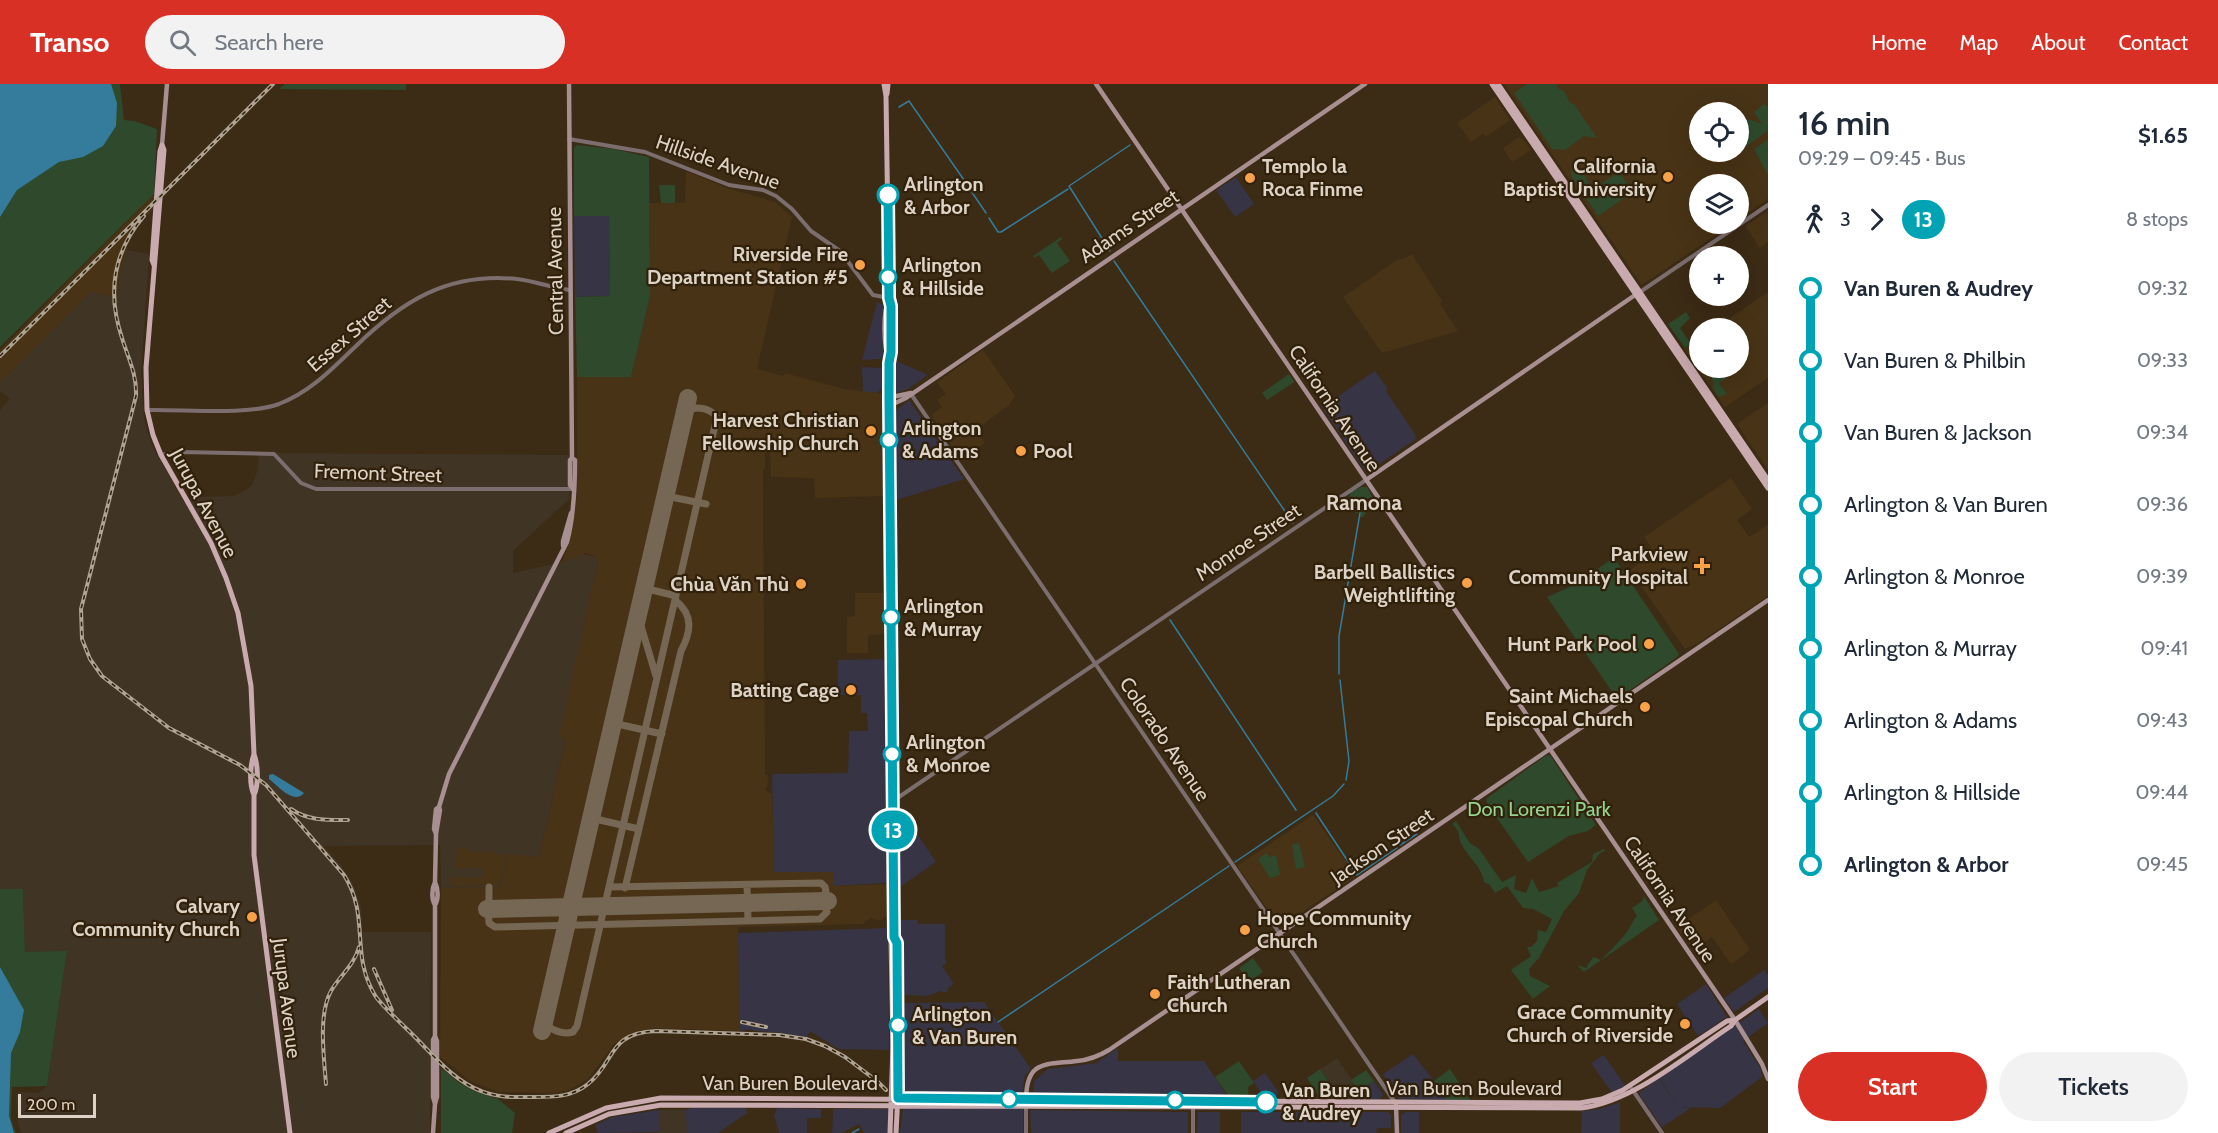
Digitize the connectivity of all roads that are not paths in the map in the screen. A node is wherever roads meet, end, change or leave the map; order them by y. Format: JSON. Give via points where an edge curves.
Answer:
{"nodes":[{"id":1,"x":167,"y":84,"type":"edge"},
{"id":2,"x":569,"y":84,"type":"edge"},
{"id":3,"x":884,"y":84,"type":"edge"},
{"id":4,"x":888,"y":84,"type":"edge"},
{"id":5,"x":1096,"y":84,"type":"edge"},
{"id":6,"x":1365,"y":84,"type":"edge"},
{"id":7,"x":1492,"y":84,"type":"edge"},
{"id":8,"x":1498,"y":84,"type":"edge"},
{"id":9,"x":886,"y":96,"type":"junction"},
{"id":10,"x":1526,"y":129,"type":"junction"},
{"id":11,"x":569,"y":140,"type":"junction"},
{"id":12,"x":162,"y":145,"type":"joint"},
{"id":13,"x":1768,"y":206,"type":"edge"},
{"id":14,"x":1181,"y":209,"type":"junction"},
{"id":15,"x":570,"y":290,"type":"junction"},
{"id":16,"x":1638,"y":293,"type":"junction"},
{"id":17,"x":889,"y":298,"type":"junction"},
{"id":18,"x":911,"y":393,"type":"junction"},
{"id":19,"x":889,"y":400,"type":"junction"},
{"id":20,"x":147,"y":410,"type":"junction"},
{"id":21,"x":161,"y":455,"type":"junction"},
{"id":22,"x":1366,"y":480,"type":"junction"},
{"id":23,"x":1768,"y":480,"type":"edge"},
{"id":24,"x":1768,"y":488,"type":"edge"},
{"id":25,"x":573,"y":489,"type":"junction"},
{"id":26,"x":1768,"y":600,"type":"edge"},
{"id":27,"x":1095,"y":663,"type":"junction"},
{"id":28,"x":1550,"y":749,"type":"junction"},
{"id":29,"x":893,"y":801,"type":"junction"},
{"id":30,"x":1280,"y":933,"type":"junction"},
{"id":31,"x":1768,"y":997,"type":"edge"},
{"id":32,"x":1735,"y":1020,"type":"junction"},
{"id":33,"x":1768,"y":1079,"type":"edge"},
{"id":34,"x":1632,"y":1089,"type":"junction"},
{"id":35,"x":1617,"y":1094,"type":"junction"},
{"id":36,"x":895,"y":1098,"type":"junction"},
{"id":37,"x":950,"y":1102,"type":"junction"},
{"id":38,"x":1026,"y":1102,"type":"junction"},
{"id":39,"x":1370,"y":1102,"type":"junction"},
{"id":40,"x":1577,"y":1103,"type":"junction"},
{"id":41,"x":1193,"y":1104,"type":"junction"},
{"id":42,"x":895,"y":1105,"type":"junction"},
{"id":43,"x":1601,"y":1105,"type":"junction"},
{"id":44,"x":1396,"y":1106,"type":"junction"},
{"id":45,"x":1334,"y":1108,"type":"junction"},
{"id":46,"x":1557,"y":1109,"type":"junction"},
{"id":47,"x":435,"y":1131,"type":"edge"},
{"id":48,"x":290,"y":1133,"type":"edge"},
{"id":49,"x":549,"y":1133,"type":"edge"},
{"id":50,"x":566,"y":1133,"type":"edge"},
{"id":51,"x":890,"y":1133,"type":"edge"},
{"id":52,"x":896,"y":1133,"type":"edge"},
{"id":53,"x":1026,"y":1133,"type":"edge"},
{"id":54,"x":1193,"y":1133,"type":"edge"},
{"id":55,"x":1397,"y":1133,"type":"edge"},
{"id":56,"x":1662,"y":1133,"type":"edge"}],
"edges":[{"from":1,"to":12,"type":"main road","name":"Jurupa Avenue"},
{"from":2,"to":11,"type":"main road","name":"Central Avenue"},
{"from":3,"to":9,"type":"main road"},
{"from":4,"to":9,"type":"main road"},
{"from":5,"to":14,"type":"main road","name":"California Avenue"},
{"from":6,"to":14,"type":"main road","name":"Adams Street"},
{"from":7,"to":10,"type":"main road"},
{"from":8,"to":10,"type":"main road"},
{"from":9,"to":17,"type":"main road"},
{"from":10,"to":16,"type":"main road"},
{"from":11,"to":15,"type":"main road","name":"Central Avenue"},
{"from":11,"to":17,"type":"street","name":"Hillside Avenue","via":[[645,152],[729,185],[768,192],[840,251],[873,295]]},
{"from":12,"to":20,"type":"main road","name":"Jurupa Avenue","via":[[145,386]]},
{"from":13,"to":16,"type":"street","name":"Monroe Street"},
{"from":14,"to":18,"type":"main road","name":"Adams Street"},
{"from":14,"to":22,"type":"main road","name":"California Avenue"},
{"from":15,"to":20,"type":"street","name":"Essex Street","via":[[505,278],[470,280],[443,287],[387,316],[316,384],[278,404],[255,410]]},
{"from":15,"to":25,"type":"main road","name":"Central Avenue"},
{"from":16,"to":22,"type":"main road","name":"Monroe Street"},
{"from":16,"to":23,"type":"main road"},
{"from":16,"to":24,"type":"main road"},
{"from":17,"to":19,"type":"main road"},
{"from":18,"to":19,"type":"main road","name":"Adams Street","via":[[893,404]]},
{"from":18,"to":27,"type":"street","name":"Colorado Avenue"},
{"from":19,"to":29,"type":"main road"},
{"from":20,"to":21,"type":"main road","name":"Jurupa Avenue"},
{"from":21,"to":25,"type":"street","name":"Fremont Street","via":[[274,454],[301,483],[316,489]]},
{"from":21,"to":48,"type":"main road","name":"Jurupa Avenue","via":[[215,550],[238,613],[246,649],[256,761],[254,855]]},
{"from":22,"to":27,"type":"street","name":"Monroe Street"},
{"from":22,"to":28,"type":"main road","name":"California Avenue"},
{"from":25,"to":47,"type":"main road","name":"Central Avenue","via":[[563,546],[552,573],[453,764],[436,809]]},
{"from":26,"to":28,"type":"main road","name":"Jackson Street"},
{"from":27,"to":29,"type":"street","name":"Monroe Street"},
{"from":27,"to":30,"type":"street","name":"Colorado Avenue"},
{"from":28,"to":30,"type":"main road","name":"Jackson Street"},
{"from":28,"to":32,"type":"main road","name":"California Avenue"},
{"from":29,"to":36,"type":"main road","via":[[897,943]]},
{"from":30,"to":38,"type":"main road","name":"Jackson Street","via":[[1101,1054],[1041,1065],[1028,1081]]},
{"from":30,"to":44,"type":"street","name":"Colorado Avenue"},
{"from":31,"to":32,"type":"main road","name":"Van Buren Boulevard"},
{"from":32,"to":33,"type":"main road","name":"California Avenue"},
{"from":32,"to":34,"type":"main road","name":"Van Buren Boulevard","via":[[1727,1021]]},
{"from":34,"to":35,"type":"main road","name":"Van Buren Boulevard"},
{"from":34,"to":43,"type":"main road","name":"Van Buren Boulevard"},
{"from":34,"to":56,"type":"street"},
{"from":35,"to":40,"type":"main road","name":"Van Buren Boulevard"},
{"from":35,"to":43,"type":"main road"},
{"from":36,"to":37,"type":"main road","name":"Van Buren Boulevard"},
{"from":36,"to":42,"type":"main road"},
{"from":36,"to":49,"type":"main road","name":"Van Buren Boulevard","via":[[661,1098],[606,1108]]},
{"from":37,"to":38,"type":"main road","name":"Van Buren Boulevard"},
{"from":37,"to":38,"type":"main road","name":"Van Buren Boulevard"},
{"from":37,"to":42,"type":"main road","name":"Van Buren Boulevard"},
{"from":38,"to":41,"type":"main road","name":"Van Buren Boulevard"},
{"from":38,"to":53,"type":"street"},
{"from":39,"to":41,"type":"main road","name":"Van Buren Boulevard"},
{"from":39,"to":44,"type":"main road","name":"Van Buren Boulevard"},
{"from":39,"to":45,"type":"main road"},
{"from":40,"to":44,"type":"main road","name":"Van Buren Boulevard"},
{"from":40,"to":46,"type":"main road"},
{"from":41,"to":45,"type":"main road","name":"Van Buren Boulevard"},
{"from":41,"to":54,"type":"street"},
{"from":42,"to":50,"type":"main road","name":"Van Buren Boulevard","via":[[661,1105],[609,1114]]},
{"from":42,"to":51,"type":"main road"},
{"from":42,"to":52,"type":"main road"},
{"from":43,"to":46,"type":"main road","name":"Van Buren Boulevard"},
{"from":44,"to":45,"type":"main road","name":"Van Buren Boulevard"},
{"from":44,"to":46,"type":"main road","name":"Van Buren Boulevard"},
{"from":44,"to":55,"type":"main road"}]}
